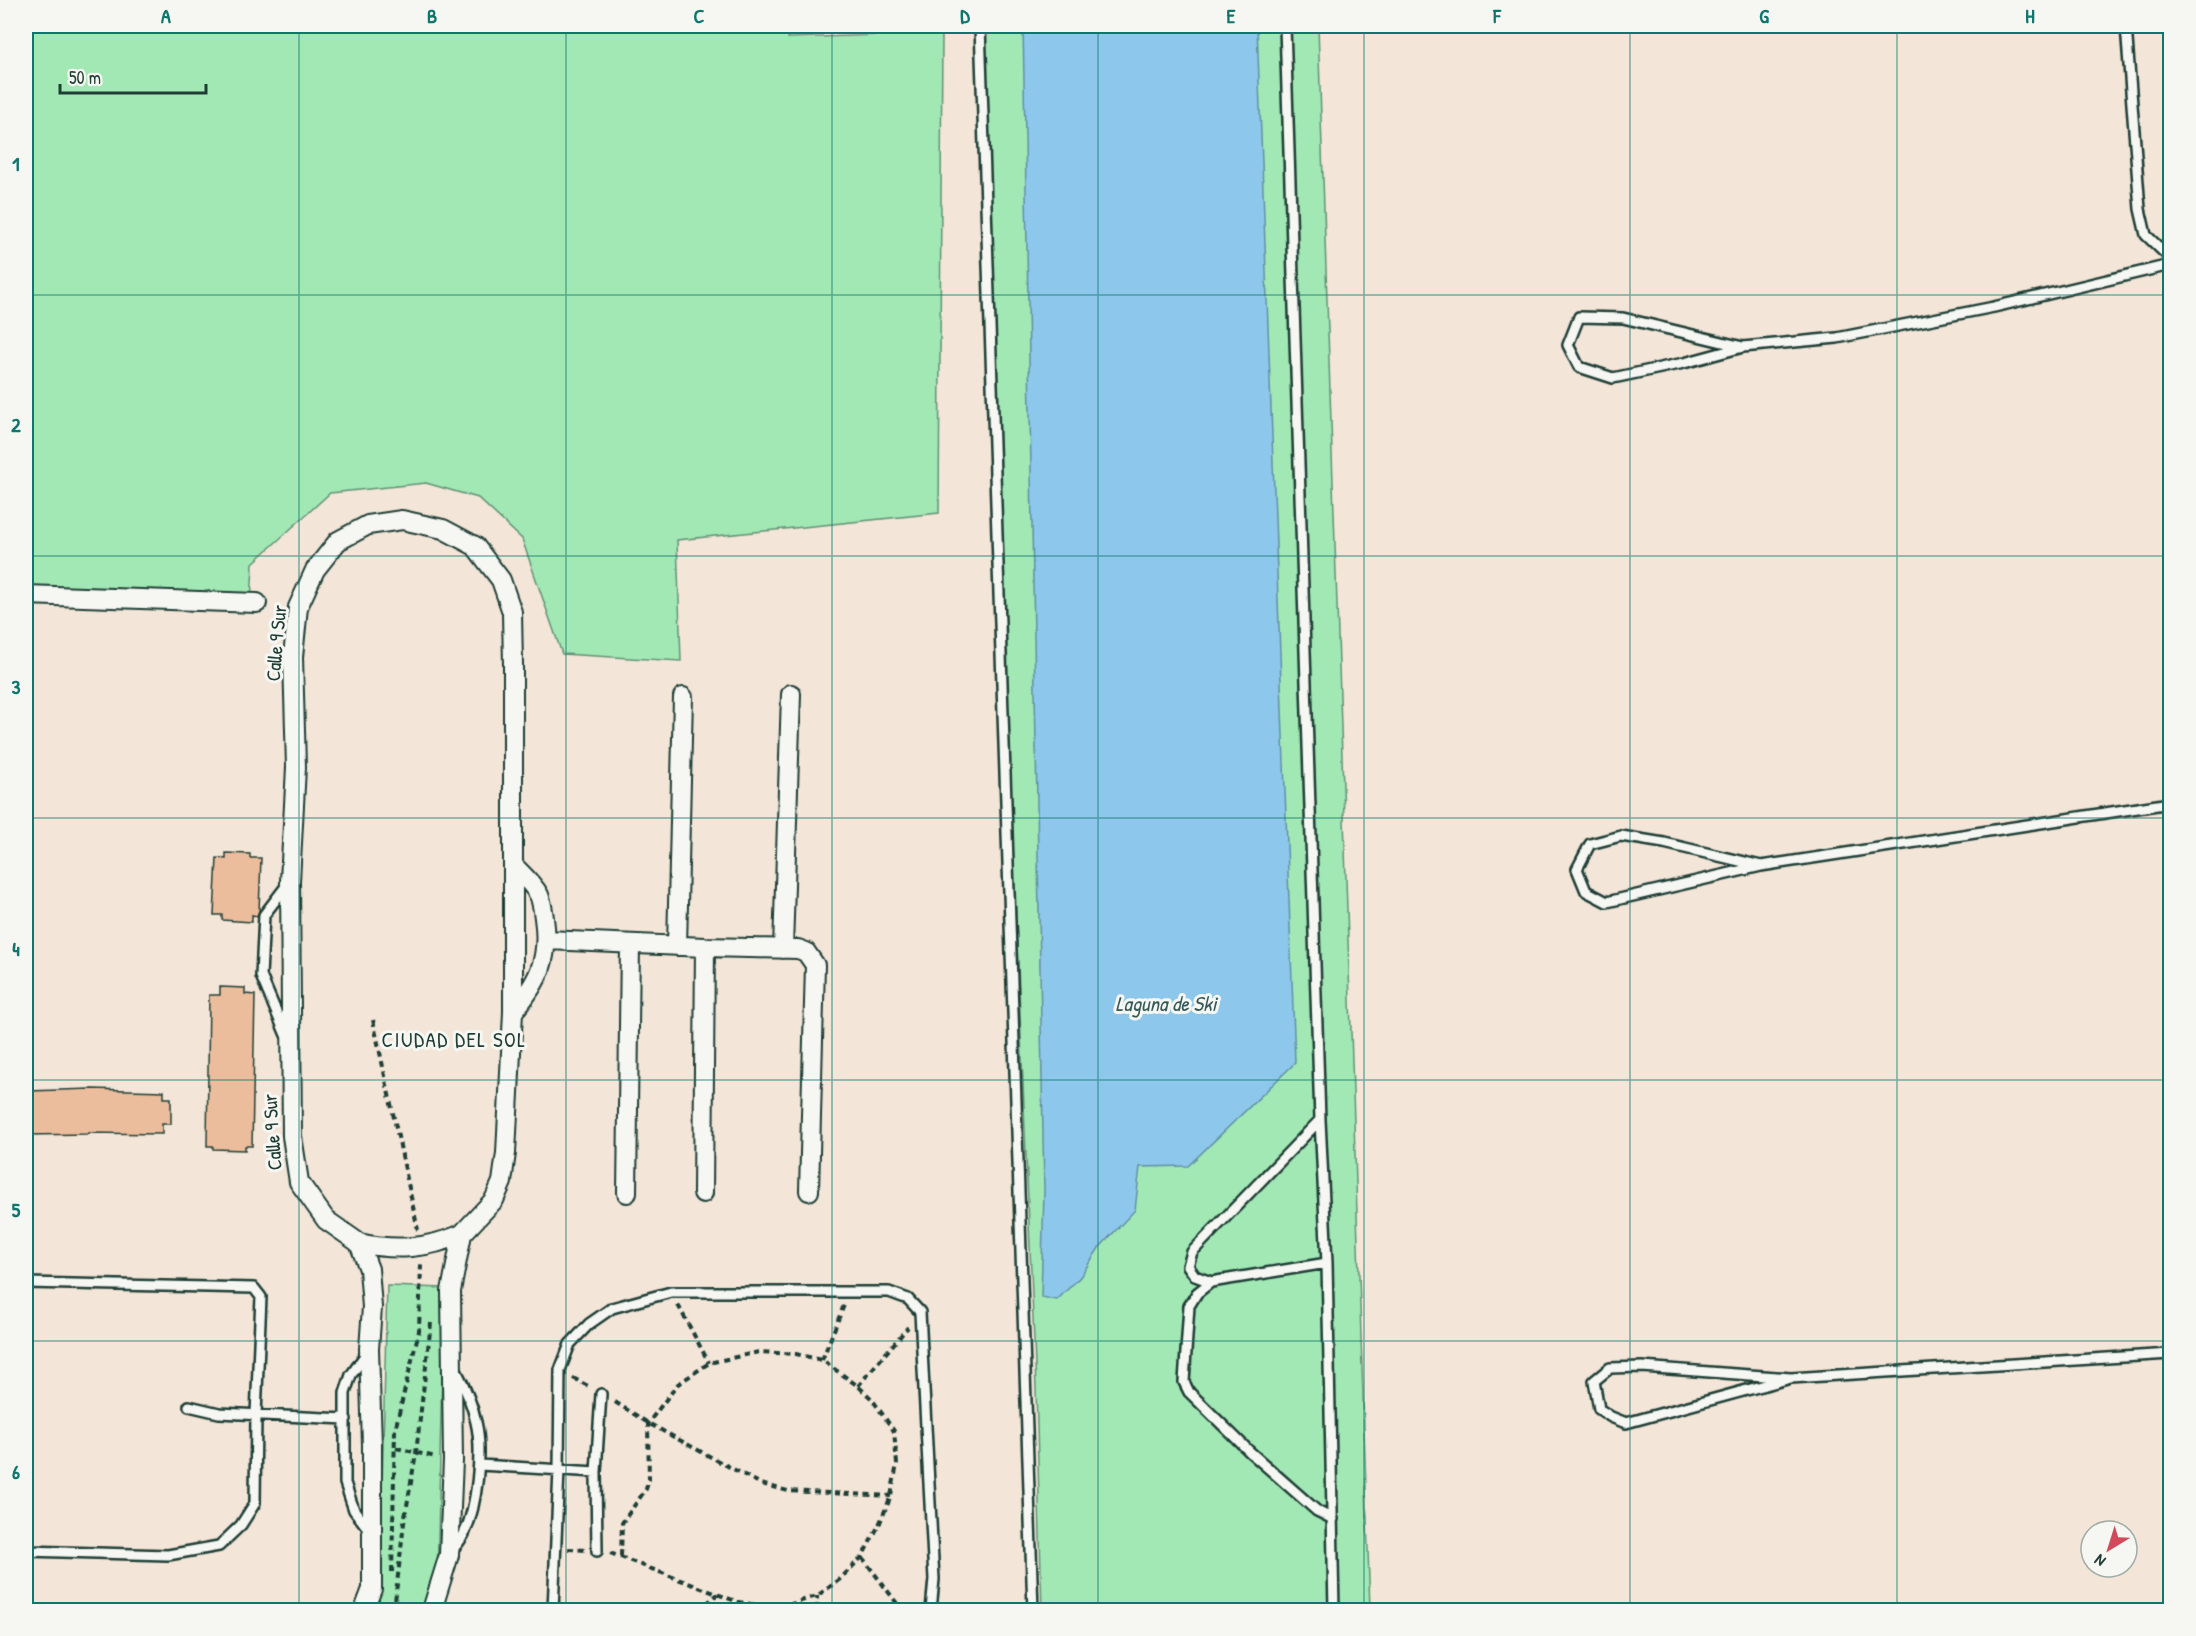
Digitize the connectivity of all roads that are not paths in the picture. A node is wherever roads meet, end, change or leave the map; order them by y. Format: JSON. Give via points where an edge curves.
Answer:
{"nodes":[{"id":1,"x":980,"y":26,"type":"edge"},
{"id":2,"x":1285,"y":26,"type":"edge"},
{"id":3,"x":2126,"y":26,"type":"edge"},
{"id":4,"x":2170,"y":258,"type":"edge"},
{"id":5,"x":2170,"y":265,"type":"edge"},
{"id":6,"x":1743,"y":347,"type":"junction"},
{"id":7,"x":26,"y":595,"type":"edge"},
{"id":8,"x":257,"y":603,"type":"dead end"},
{"id":9,"x":791,"y":694,"type":"dead end"},
{"id":10,"x":683,"y":697,"type":"dead end"},
{"id":11,"x":2170,"y":803,"type":"edge"},
{"id":12,"x":514,"y":866,"type":"junction"},
{"id":13,"x":1761,"y":866,"type":"junction"},
{"id":14,"x":290,"y":881,"type":"junction"},
{"id":15,"x":547,"y":940,"type":"junction"},
{"id":16,"x":630,"y":944,"type":"junction"},
{"id":17,"x":677,"y":946,"type":"junction"},
{"id":18,"x":705,"y":947,"type":"junction"},
{"id":19,"x":783,"y":949,"type":"junction"},
{"id":20,"x":513,"y":1012,"type":"junction"},
{"id":21,"x":290,"y":1045,"type":"junction"},
{"id":22,"x":1320,"y":1120,"type":"junction"},
{"id":23,"x":809,"y":1191,"type":"dead end"},
{"id":24,"x":627,"y":1193,"type":"dead end"},
{"id":25,"x":703,"y":1193,"type":"dead end"},
{"id":26,"x":462,"y":1234,"type":"junction"},
{"id":27,"x":359,"y":1243,"type":"junction"},
{"id":28,"x":1327,"y":1263,"type":"junction"},
{"id":29,"x":1211,"y":1282,"type":"junction"},
{"id":30,"x":26,"y":1283,"type":"edge"},
{"id":31,"x":369,"y":1349,"type":"junction"},
{"id":32,"x":2170,"y":1354,"type":"edge"},
{"id":33,"x":453,"y":1365,"type":"junction"},
{"id":34,"x":1791,"y":1378,"type":"junction"},
{"id":35,"x":601,"y":1394,"type":"road end"},
{"id":36,"x":189,"y":1406,"type":"dead end"},
{"id":37,"x":256,"y":1415,"type":"junction"},
{"id":38,"x":346,"y":1419,"type":"junction"},
{"id":39,"x":480,"y":1465,"type":"junction"},
{"id":40,"x":559,"y":1470,"type":"junction"},
{"id":41,"x":596,"y":1472,"type":"junction"},
{"id":42,"x":1334,"y":1518,"type":"junction"},
{"id":43,"x":372,"y":1534,"type":"junction"},
{"id":44,"x":26,"y":1551,"type":"edge"},
{"id":45,"x":597,"y":1551,"type":"dead end"},
{"id":46,"x":449,"y":1555,"type":"junction"},
{"id":47,"x":364,"y":1611,"type":"edge"},
{"id":48,"x":432,"y":1611,"type":"edge"},
{"id":49,"x":553,"y":1611,"type":"edge"},
{"id":50,"x":931,"y":1611,"type":"edge"},
{"id":51,"x":1033,"y":1611,"type":"edge"},
{"id":52,"x":1334,"y":1611,"type":"edge"}],
"edges":[{"from":1,"to":51,"type":"lane"},
{"from":2,"to":22,"type":"lane"},
{"from":3,"to":4,"type":"lane","via":[[2140,209],[2146,236]]},
{"from":5,"to":6,"type":"lane","via":[[1994,307],[1837,338]]},
{"from":6,"to":6,"type":"lane","via":[[1623,318],[1580,317],[1569,345],[1579,367],[1613,378]]},
{"from":7,"to":8,"type":"street"},
{"from":9,"to":19,"type":"street"},
{"from":10,"to":17,"type":"street"},
{"from":11,"to":13,"type":"lane"},
{"from":12,"to":14,"type":"street","name":"Calle 9 Sur","via":[[512,612],[501,580],[475,546],[443,529],[402,520],[368,525],[338,542],[315,570],[298,607],[293,657],[296,767]]},
{"from":12,"to":15,"type":"street","via":[[541,898]]},
{"from":12,"to":20,"type":"street","name":"Calle 9 Sur"},
{"from":13,"to":13,"type":"lane","via":[[1621,836],[1590,844],[1577,869],[1586,891],[1607,902]]},
{"from":14,"to":21,"type":"street","name":"Calle 9 Sur"},
{"from":14,"to":21,"type":"lane","via":[[264,915],[261,976]]},
{"from":15,"to":16,"type":"street"},
{"from":15,"to":20,"type":"street","via":[[538,978]]},
{"from":16,"to":17,"type":"street"},
{"from":16,"to":24,"type":"street"},
{"from":17,"to":18,"type":"street"},
{"from":18,"to":19,"type":"street"},
{"from":18,"to":25,"type":"street"},
{"from":19,"to":23,"type":"street","via":[[806,952],[814,965]]},
{"from":20,"to":26,"type":"street","name":"Calle 9 Sur","via":[[502,1182],[494,1200]]},
{"from":21,"to":27,"type":"street","name":"Calle 9 Sur","via":[[292,1136],[299,1182],[326,1220]]},
{"from":22,"to":28,"type":"lane"},
{"from":22,"to":29,"type":"lane","via":[[1192,1252],[1188,1266],[1195,1276]]},
{"from":26,"to":27,"type":"street","via":[[421,1247],[380,1248]]},
{"from":26,"to":33,"type":"street","via":[[451,1291]]},
{"from":27,"to":31,"type":"street","via":[[369,1269]]},
{"from":28,"to":29,"type":"lane"},
{"from":28,"to":42,"type":"lane"},
{"from":29,"to":42,"type":"lane","via":[[1189,1306],[1184,1382],[1189,1392],[1317,1511]]},
{"from":30,"to":37,"type":"lane","via":[[254,1288],[261,1297]]},
{"from":31,"to":38,"type":"lane","via":[[351,1375],[345,1393]]},
{"from":31,"to":43,"type":"street"},
{"from":32,"to":34,"type":"lane"},
{"from":33,"to":39,"type":"lane","via":[[468,1393],[477,1424]]},
{"from":33,"to":46,"type":"street"},
{"from":34,"to":34,"type":"lane","via":[[1642,1366],[1610,1368],[1594,1381],[1599,1409],[1626,1423]]},
{"from":35,"to":41,"type":"lane"},
{"from":36,"to":37,"type":"lane"},
{"from":37,"to":38,"type":"lane"},
{"from":37,"to":44,"type":"lane","via":[[255,1503],[241,1526],[219,1546],[168,1555]]},
{"from":38,"to":43,"type":"lane","via":[[345,1483],[354,1510]]},
{"from":39,"to":40,"type":"lane"},
{"from":39,"to":46,"type":"lane","via":[[463,1535]]},
{"from":40,"to":41,"type":"lane"},
{"from":40,"to":49,"type":"lane"},
{"from":40,"to":50,"type":"lane","via":[[560,1370],[570,1344],[612,1308],[671,1292],[889,1292],[908,1299],[920,1312],[934,1579]]},
{"from":41,"to":45,"type":"lane"},
{"from":42,"to":52,"type":"lane"},
{"from":43,"to":47,"type":"street","via":[[372,1589]]},
{"from":46,"to":48,"type":"street"}]}
